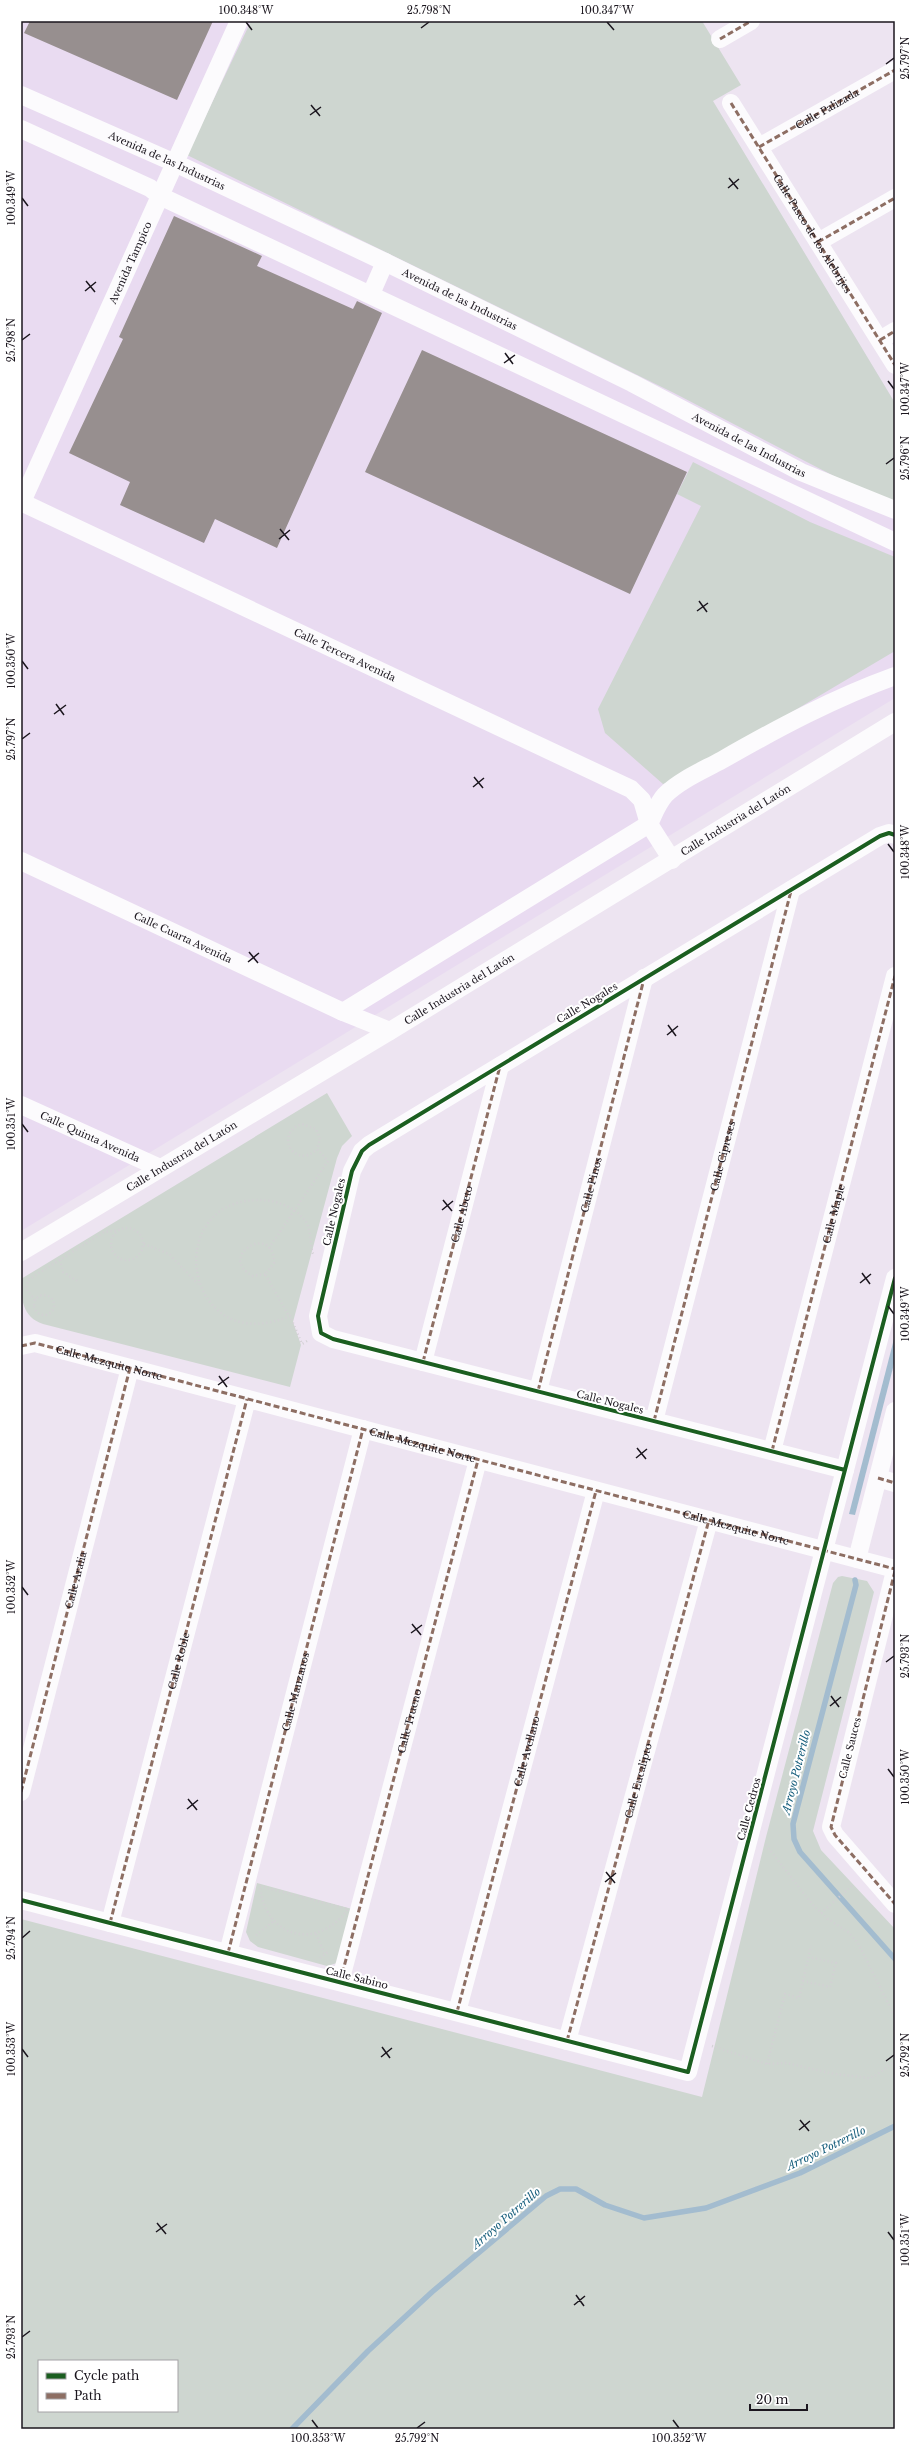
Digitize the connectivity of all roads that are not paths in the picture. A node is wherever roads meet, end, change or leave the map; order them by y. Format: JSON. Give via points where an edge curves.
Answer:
{"nodes":[{"id":1,"x":239,"y":21,"type":"edge"},
{"id":2,"x":751,"y":21,"type":"edge"},
{"id":3,"x":720,"y":39,"type":"dead end"},
{"id":4,"x":895,"y":70,"type":"edge"},
{"id":5,"x":21,"y":95,"type":"edge"},
{"id":6,"x":731,"y":103,"type":"dead end"},
{"id":7,"x":21,"y":129,"type":"edge"},
{"id":8,"x":759,"y":147,"type":"junction"},
{"id":9,"x":175,"y":163,"type":"junction"},
{"id":10,"x":160,"y":196,"type":"junction"},
{"id":11,"x":895,"y":198,"type":"edge"},
{"id":12,"x":818,"y":242,"type":"junction"},
{"id":13,"x":385,"y":262,"type":"junction"},
{"id":14,"x":371,"y":294,"type":"junction"},
{"id":15,"x":887,"y":336,"type":"edge"},
{"id":16,"x":895,"y":365,"type":"edge"},
{"id":17,"x":864,"y":499,"type":"junction"},
{"id":18,"x":21,"y":503,"type":"edge"},
{"id":19,"x":895,"y":510,"type":"edge"},
{"id":20,"x":852,"y":522,"type":"junction"},
{"id":21,"x":895,"y":542,"type":"edge"},
{"id":22,"x":895,"y":676,"type":"edge"},
{"id":23,"x":895,"y":722,"type":"edge"},
{"id":24,"x":649,"y":824,"type":"junction"},
{"id":25,"x":895,"y":834,"type":"edge"},
{"id":26,"x":672,"y":860,"type":"junction"},
{"id":27,"x":21,"y":861,"type":"edge"},
{"id":28,"x":791,"y":890,"type":"junction"},
{"id":29,"x":895,"y":976,"type":"edge"},
{"id":30,"x":644,"y":978,"type":"junction"},
{"id":31,"x":343,"y":1012,"type":"junction"},
{"id":32,"x":390,"y":1031,"type":"junction"},
{"id":33,"x":500,"y":1066,"type":"junction"},
{"id":34,"x":21,"y":1105,"type":"edge"},
{"id":35,"x":160,"y":1168,"type":"junction"},
{"id":36,"x":21,"y":1252,"type":"edge"},
{"id":37,"x":895,"y":1278,"type":"edge"},
{"id":38,"x":21,"y":1346,"type":"edge"},
{"id":39,"x":423,"y":1362,"type":"junction"},
{"id":40,"x":130,"y":1368,"type":"junction"},
{"id":41,"x":538,"y":1391,"type":"junction"},
{"id":42,"x":247,"y":1399,"type":"junction"},
{"id":43,"x":895,"y":1410,"type":"edge"},
{"id":44,"x":654,"y":1421,"type":"junction"},
{"id":45,"x":363,"y":1429,"type":"junction"},
{"id":46,"x":772,"y":1451,"type":"junction"},
{"id":47,"x":478,"y":1460,"type":"junction"},
{"id":48,"x":845,"y":1470,"type":"junction"},
{"id":49,"x":878,"y":1478,"type":"junction"},
{"id":50,"x":895,"y":1483,"type":"edge"},
{"id":51,"x":596,"y":1491,"type":"junction"},
{"id":52,"x":709,"y":1520,"type":"junction"},
{"id":53,"x":825,"y":1550,"type":"junction"},
{"id":54,"x":857,"y":1559,"type":"junction"},
{"id":55,"x":895,"y":1570,"type":"edge"},
{"id":56,"x":21,"y":1792,"type":"edge"},
{"id":57,"x":21,"y":1900,"type":"edge"},
{"id":58,"x":895,"y":1904,"type":"edge"},
{"id":59,"x":110,"y":1923,"type":"junction"},
{"id":60,"x":228,"y":1953,"type":"junction"},
{"id":61,"x":340,"y":1982,"type":"junction"},
{"id":62,"x":456,"y":2012,"type":"junction"},
{"id":63,"x":567,"y":2041,"type":"junction"},
{"id":64,"x":688,"y":2072,"type":"joint"}],
"edges":[{"from":1,"to":9,"type":"street","name":"Avenida Tampico"},
{"from":2,"to":3,"type":"street"},
{"from":4,"to":8,"type":"street","name":"Calle Palizada"},
{"from":5,"to":9,"type":"street","name":"Avenida de las Industrias"},
{"from":6,"to":8,"type":"street","name":"Calle Paseo de los Alebrijes"},
{"from":7,"to":10,"type":"street","via":[[150,188]]},
{"from":8,"to":12,"type":"street","name":"Calle Paseo de los Alebrijes"},
{"from":9,"to":10,"type":"street","name":"Avenida Tampico"},
{"from":9,"to":13,"type":"street","name":"Avenida de las Industrias"},
{"from":10,"to":14,"type":"street"},
{"from":10,"to":18,"type":"street","name":"Avenida Tampico"},
{"from":11,"to":12,"type":"street"},
{"from":12,"to":15,"type":"street","name":"Calle Paseo de los Alebrijes"},
{"from":13,"to":14,"type":"street"},
{"from":13,"to":17,"type":"street","name":"Avenida de las Industrias","via":[[632,383],[801,472]]},
{"from":14,"to":20,"type":"street"},
{"from":15,"to":16,"type":"street","name":"Calle Paseo de los Alebrijes"},
{"from":17,"to":19,"type":"street","name":"Avenida de las Industrias"},
{"from":17,"to":20,"type":"street"},
{"from":18,"to":24,"type":"street","name":"Calle Tercera Avenida","via":[[631,789],[642,800]]},
{"from":20,"to":21,"type":"street"},
{"from":22,"to":24,"type":"street","via":[[856,690],[812,712],[687,780],[666,794],[657,805]]},
{"from":23,"to":26,"type":"street","name":"Calle Industria del Latón"},
{"from":24,"to":26,"type":"street","name":"Calle Tercera Avenida"},
{"from":24,"to":31,"type":"street"},
{"from":25,"to":28,"type":"street","name":"Calle Nogales","via":[[880,836]]},
{"from":26,"to":32,"type":"street","name":"Calle Industria del Latón"},
{"from":27,"to":31,"type":"street","name":"Calle Cuarta Avenida"},
{"from":28,"to":30,"type":"street","name":"Calle Nogales"},
{"from":28,"to":44,"type":"street","name":"Calle Cipreses"},
{"from":29,"to":46,"type":"street","name":"Calle Maple"},
{"from":30,"to":33,"type":"street","name":"Calle Nogales"},
{"from":30,"to":41,"type":"street","name":"Calle Pinos"},
{"from":31,"to":32,"type":"street","name":"Calle Cuarta Avenida"},
{"from":32,"to":35,"type":"street","name":"Calle Industria del Latón"},
{"from":33,"to":39,"type":"street","name":"Calle Abeto"},
{"from":33,"to":39,"type":"street","name":"Calle Nogales","via":[[362,1151],[352,1171],[318,1316],[321,1334]]},
{"from":34,"to":35,"type":"street","name":"Calle Quinta Avenida"},
{"from":35,"to":36,"type":"street","name":"Calle Industria del Latón"},
{"from":37,"to":48,"type":"street","name":"Calle Cedros"},
{"from":38,"to":40,"type":"street","name":"Calle Mezquite Norte","via":[[34,1343]]},
{"from":39,"to":41,"type":"street","name":"Calle Nogales"},
{"from":40,"to":42,"type":"street","name":"Calle Mezquite Norte"},
{"from":40,"to":56,"type":"street","name":"Calle Aralia"},
{"from":41,"to":44,"type":"street","name":"Calle Nogales"},
{"from":42,"to":45,"type":"street","name":"Calle Mezquite Norte"},
{"from":42,"to":59,"type":"street","name":"Calle Roble"},
{"from":43,"to":49,"type":"street"},
{"from":44,"to":46,"type":"street","name":"Calle Nogales"},
{"from":45,"to":47,"type":"street","name":"Calle Mezquite Norte"},
{"from":45,"to":60,"type":"street","name":"Calle Manzanos"},
{"from":46,"to":48,"type":"street","name":"Calle Nogales"},
{"from":47,"to":51,"type":"street","name":"Calle Mezquite Norte"},
{"from":47,"to":61,"type":"street","name":"Calle Trueno"},
{"from":48,"to":53,"type":"street","name":"Calle Cedros"},
{"from":49,"to":50,"type":"street"},
{"from":49,"to":54,"type":"street"},
{"from":51,"to":52,"type":"street","name":"Calle Mezquite Norte"},
{"from":51,"to":62,"type":"street","name":"Calle Avellano"},
{"from":52,"to":53,"type":"street","name":"Calle Mezquite Norte"},
{"from":52,"to":63,"type":"street","name":"Calle Eucalipto"},
{"from":53,"to":54,"type":"street","name":"Calle Mezquite Norte"},
{"from":53,"to":64,"type":"street","name":"Calle Cedros"},
{"from":54,"to":55,"type":"street","name":"Calle Mezquite Norte"},
{"from":55,"to":58,"type":"street","name":"Calle Sauces","via":[[831,1827],[835,1836]]},
{"from":57,"to":59,"type":"street","name":"Calle Sabino"},
{"from":59,"to":60,"type":"street","name":"Calle Sabino"},
{"from":60,"to":61,"type":"street","name":"Calle Sabino"},
{"from":61,"to":62,"type":"street","name":"Calle Sabino"},
{"from":62,"to":63,"type":"street","name":"Calle Sabino"},
{"from":63,"to":64,"type":"street","name":"Calle Sabino"}]}
